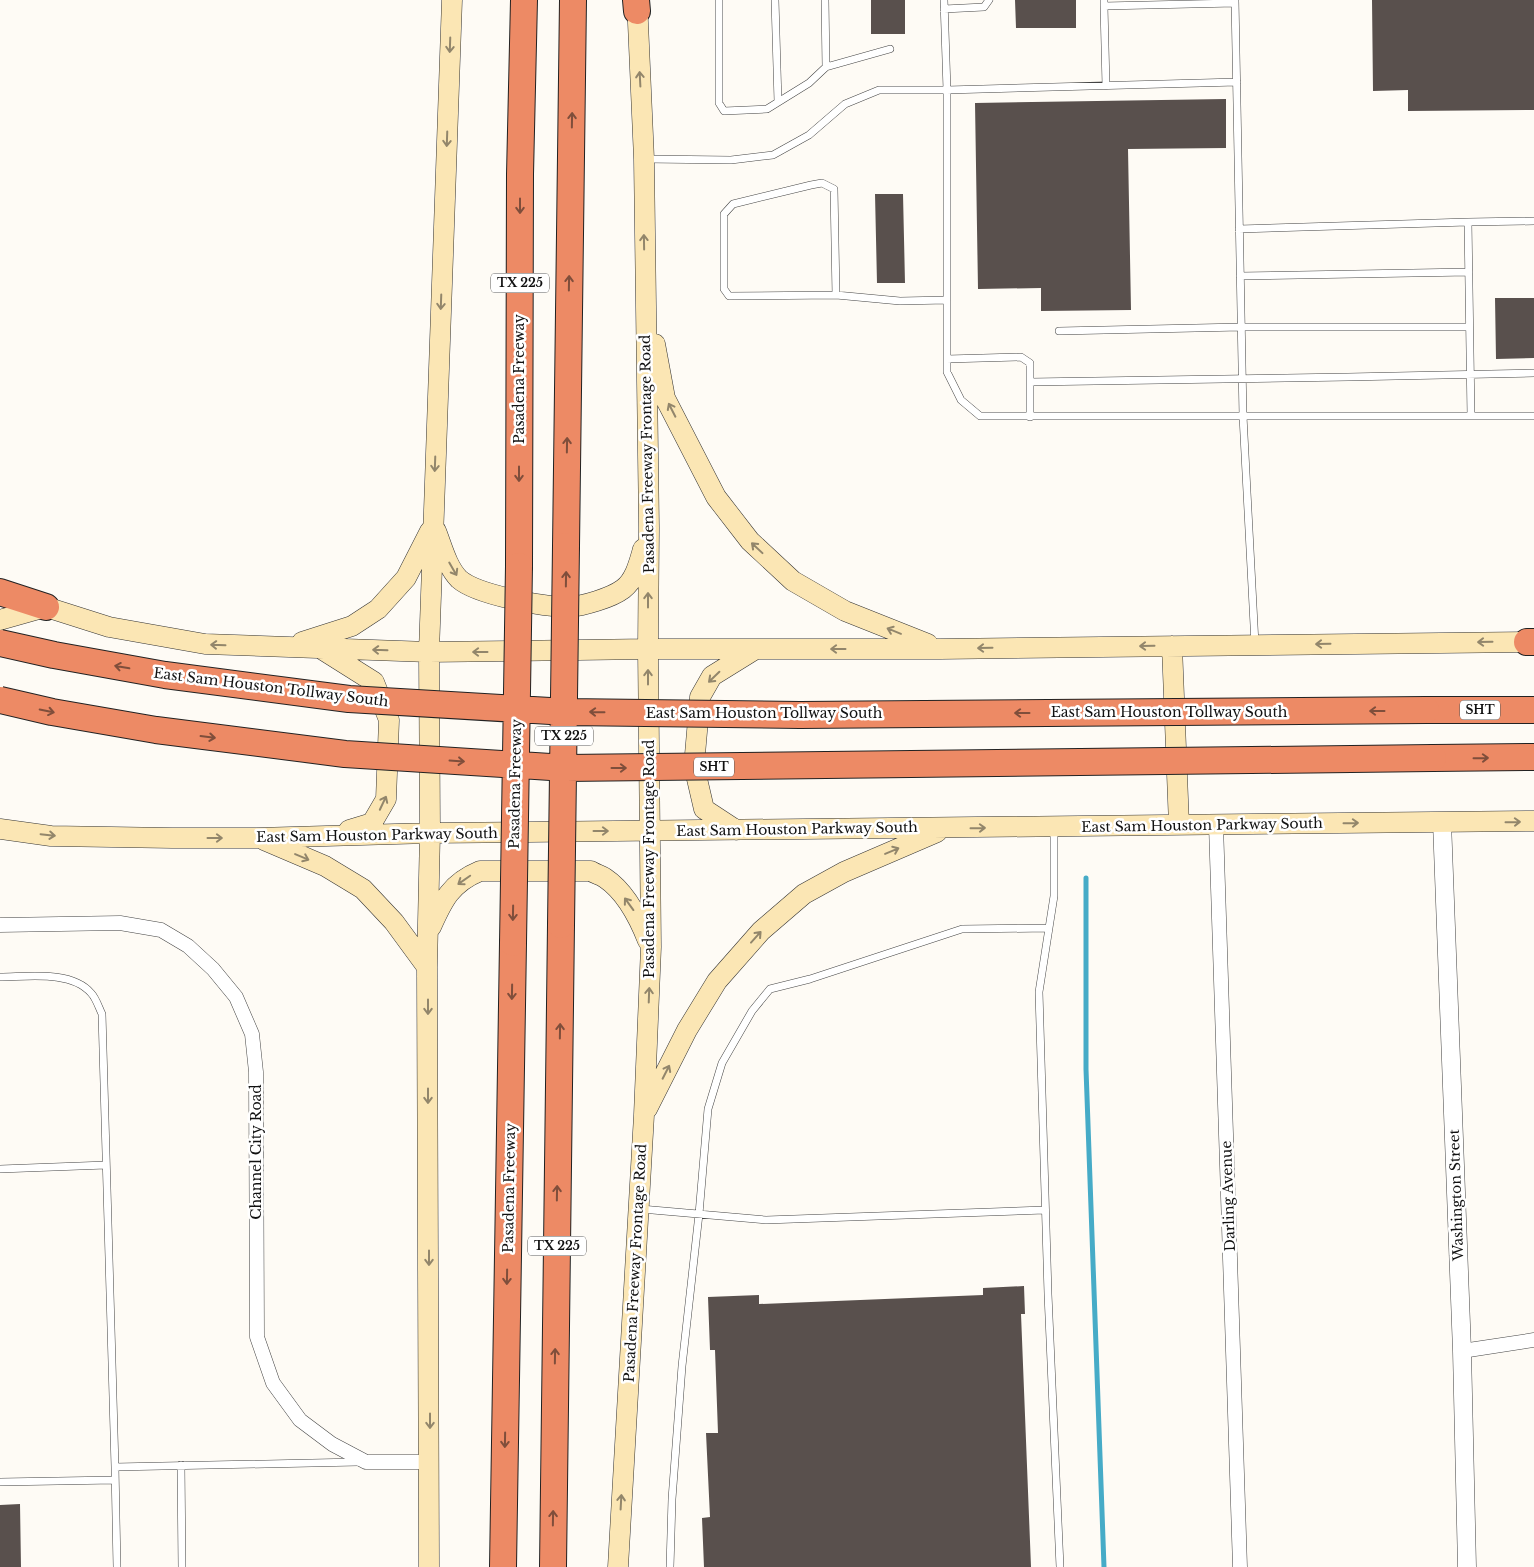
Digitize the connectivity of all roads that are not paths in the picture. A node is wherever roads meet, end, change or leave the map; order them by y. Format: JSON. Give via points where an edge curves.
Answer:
{"nodes":[{"id":1,"x":452,"y":0,"type":"edge"},
{"id":2,"x":516,"y":0,"type":"edge"},
{"id":3,"x":524,"y":0,"type":"edge"},
{"id":4,"x":573,"y":0,"type":"edge"},
{"id":5,"x":719,"y":0,"type":"edge"},
{"id":6,"x":775,"y":0,"type":"edge"},
{"id":7,"x":825,"y":0,"type":"edge"},
{"id":8,"x":944,"y":0,"type":"edge"},
{"id":9,"x":989,"y":0,"type":"edge"},
{"id":10,"x":1166,"y":2,"type":"edge"},
{"id":11,"x":1235,"y":2,"type":"edge"},
{"id":12,"x":1104,"y":3,"type":"edge"},
{"id":13,"x":637,"y":4,"type":"edge"},
{"id":14,"x":944,"y":8,"type":"junction"},
{"id":15,"x":890,"y":49,"type":"dead end"},
{"id":16,"x":826,"y":67,"type":"junction"},
{"id":17,"x":1236,"y":82,"type":"junction"},
{"id":18,"x":1106,"y":86,"type":"junction"},
{"id":19,"x":947,"y":90,"type":"junction"},
{"id":20,"x":778,"y":102,"type":"junction"},
{"id":21,"x":644,"y":159,"type":"junction"},
{"id":22,"x":520,"y":174,"type":"junction"},
{"id":23,"x":1468,"y":222,"type":"junction"},
{"id":24,"x":1534,"y":222,"type":"edge"},
{"id":25,"x":1239,"y":229,"type":"junction"},
{"id":26,"x":1469,"y":272,"type":"junction"},
{"id":27,"x":1240,"y":276,"type":"junction"},
{"id":28,"x":645,"y":290,"type":"junction"},
{"id":29,"x":836,"y":294,"type":"junction"},
{"id":30,"x":947,"y":300,"type":"junction"},
{"id":31,"x":1241,"y":327,"type":"junction"},
{"id":32,"x":1469,"y":327,"type":"junction"},
{"id":33,"x":1059,"y":330,"type":"dead end"},
{"id":34,"x":947,"y":359,"type":"junction"},
{"id":35,"x":1534,"y":373,"type":"edge"},
{"id":36,"x":1470,"y":374,"type":"junction"},
{"id":37,"x":1242,"y":379,"type":"junction"},
{"id":38,"x":1030,"y":382,"type":"junction"},
{"id":39,"x":1243,"y":416,"type":"junction"},
{"id":40,"x":1471,"y":416,"type":"junction"},
{"id":41,"x":1534,"y":416,"type":"edge"},
{"id":42,"x":1030,"y":417,"type":"junction"},
{"id":43,"x":433,"y":524,"type":"junction"},
{"id":44,"x":649,"y":528,"type":"junction"},
{"id":45,"x":0,"y":592,"type":"edge"},
{"id":46,"x":46,"y":607,"type":"junction"},
{"id":47,"x":0,"y":620,"type":"edge"},
{"id":48,"x":1532,"y":642,"type":"edge"},
{"id":49,"x":0,"y":643,"type":"edge"},
{"id":50,"x":1255,"y":645,"type":"junction"},
{"id":51,"x":1172,"y":646,"type":"junction"},
{"id":52,"x":284,"y":647,"type":"junction"},
{"id":53,"x":320,"y":648,"type":"junction"},
{"id":54,"x":648,"y":649,"type":"junction"},
{"id":55,"x":940,"y":649,"type":"junction"},
{"id":56,"x":754,"y":650,"type":"junction"},
{"id":57,"x":429,"y":652,"type":"junction"},
{"id":58,"x":0,"y":700,"type":"edge"},
{"id":59,"x":1534,"y":710,"type":"edge"},
{"id":60,"x":1534,"y":757,"type":"edge"},
{"id":61,"x":1534,"y":821,"type":"edge"},
{"id":62,"x":1442,"y":822,"type":"junction"},
{"id":63,"x":1179,"y":825,"type":"junction"},
{"id":64,"x":1216,"y":825,"type":"junction"},
{"id":65,"x":1054,"y":827,"type":"junction"},
{"id":66,"x":946,"y":828,"type":"junction"},
{"id":67,"x":0,"y":829,"type":"edge"},
{"id":68,"x":736,"y":830,"type":"junction"},
{"id":69,"x":649,"y":831,"type":"junction"},
{"id":70,"x":430,"y":833,"type":"junction"},
{"id":71,"x":330,"y":835,"type":"junction"},
{"id":72,"x":257,"y":838,"type":"junction"},
{"id":73,"x":0,"y":925,"type":"edge"},
{"id":74,"x":1049,"y":928,"type":"junction"},
{"id":75,"x":429,"y":932,"type":"junction"},
{"id":76,"x":651,"y":947,"type":"junction"},
{"id":77,"x":427,"y":967,"type":"junction"},
{"id":78,"x":0,"y":977,"type":"edge"},
{"id":79,"x":644,"y":1115,"type":"junction"},
{"id":80,"x":106,"y":1165,"type":"junction"},
{"id":81,"x":0,"y":1169,"type":"edge"},
{"id":82,"x":638,"y":1208,"type":"junction"},
{"id":83,"x":1045,"y":1210,"type":"junction"},
{"id":84,"x":699,"y":1214,"type":"junction"},
{"id":85,"x":1534,"y":1340,"type":"edge"},
{"id":86,"x":1462,"y":1351,"type":"junction"},
{"id":87,"x":366,"y":1462,"type":"junction"},
{"id":88,"x":430,"y":1462,"type":"junction"},
{"id":89,"x":181,"y":1465,"type":"junction"},
{"id":90,"x":115,"y":1467,"type":"junction"},
{"id":91,"x":116,"y":1480,"type":"junction"},
{"id":92,"x":0,"y":1482,"type":"edge"},
{"id":93,"x":117,"y":1567,"type":"edge"},
{"id":94,"x":182,"y":1567,"type":"edge"},
{"id":95,"x":430,"y":1567,"type":"edge"},
{"id":96,"x":503,"y":1567,"type":"edge"},
{"id":97,"x":553,"y":1567,"type":"edge"},
{"id":98,"x":618,"y":1567,"type":"edge"},
{"id":99,"x":670,"y":1567,"type":"edge"},
{"id":100,"x":1060,"y":1567,"type":"edge"},
{"id":101,"x":1240,"y":1567,"type":"edge"},
{"id":102,"x":1467,"y":1567,"type":"edge"}],
"edges":[{"from":1,"to":43,"type":"main road","one_way":true},
{"from":2,"to":22,"type":"highway"},
{"from":3,"to":22,"type":"highway","name":"Pasadena Freeway","number":"TX 225"},
{"from":97,"to":4,"type":"highway","number":"TX 225","one_way":true,"bridge":true},
{"from":5,"to":20,"type":"lane","via":[[720,104],[724,111],[767,109]]},
{"from":6,"to":20,"type":"lane"},
{"from":7,"to":16,"type":"lane"},
{"from":8,"to":14,"type":"lane"},
{"from":9,"to":14,"type":"lane","via":[[984,7]]},
{"from":10,"to":11,"type":"lane"},
{"from":10,"to":12,"type":"lane"},
{"from":11,"to":17,"type":"lane"},
{"from":12,"to":18,"type":"lane"},
{"from":21,"to":13,"type":"main road","name":"Pasadena Freeway Frontage Road","one_way":true},
{"from":14,"to":19,"type":"lane"},
{"from":15,"to":16,"type":"lane"},
{"from":16,"to":20,"type":"lane","via":[[809,84]]},
{"from":17,"to":18,"type":"lane"},
{"from":17,"to":25,"type":"lane"},
{"from":18,"to":19,"type":"lane"},
{"from":19,"to":21,"type":"lane","via":[[879,90],[845,104],[809,135],[773,155],[731,160]]},
{"from":19,"to":30,"type":"lane"},
{"from":28,"to":21,"type":"main road","name":"Pasadena Freeway Frontage Road","one_way":true},
{"from":22,"to":96,"type":"highway","name":"Pasadena Freeway","number":"TX 225","one_way":true,"bridge":true,"via":[[519,566]]},
{"from":23,"to":24,"type":"lane"},
{"from":23,"to":25,"type":"lane"},
{"from":23,"to":26,"type":"lane"},
{"from":25,"to":27,"type":"lane"},
{"from":26,"to":27,"type":"lane"},
{"from":26,"to":32,"type":"lane"},
{"from":27,"to":31,"type":"lane"},
{"from":28,"to":44,"type":"main road","name":"Pasadena Freeway Frontage Road"},
{"from":55,"to":28,"type":"main road","one_way":true,"via":[[845,611],[793,581],[750,541],[716,497],[666,398]]},
{"from":29,"to":29,"type":"lane","via":[[729,296],[724,290],[724,214],[733,204],[811,185],[822,183],[834,189]]},
{"from":29,"to":30,"type":"lane","via":[[900,301]]},
{"from":30,"to":34,"type":"lane"},
{"from":31,"to":32,"type":"lane"},
{"from":31,"to":33,"type":"lane"},
{"from":31,"to":37,"type":"lane"},
{"from":32,"to":36,"type":"lane"},
{"from":34,"to":38,"type":"lane","via":[[1021,357],[1030,363]]},
{"from":34,"to":42,"type":"lane","via":[[947,372],[961,400],[980,416]]},
{"from":35,"to":36,"type":"lane"},
{"from":36,"to":37,"type":"lane"},
{"from":36,"to":40,"type":"lane"},
{"from":37,"to":38,"type":"lane"},
{"from":37,"to":39,"type":"lane"},
{"from":38,"to":42,"type":"lane"},
{"from":39,"to":40,"type":"lane"},
{"from":39,"to":42,"type":"lane"},
{"from":39,"to":50,"type":"lane"},
{"from":40,"to":41,"type":"lane"},
{"from":43,"to":44,"type":"main road","one_way":true,"via":[[451,568],[466,584],[485,593],[570,607],[597,601],[622,590],[636,571]]},
{"from":43,"to":52,"type":"main road","via":[[406,578],[378,608],[352,626]]},
{"from":43,"to":57,"type":"main road"},
{"from":54,"to":44,"type":"main road","name":"Pasadena Freeway Frontage Road","one_way":true},
{"from":45,"to":46,"type":"highway"},
{"from":46,"to":47,"type":"main road"},
{"from":52,"to":46,"type":"main road","one_way":true,"via":[[205,644],[109,627]]},
{"from":48,"to":50,"type":"main road","one_way":true},
{"from":59,"to":49,"type":"highway","name":"East Sam Houston Tollway South","number":"SHT","one_way":true,"bridge":true,"via":[[810,715],[567,712],[349,699],[165,675]]},
{"from":50,"to":51,"type":"main road"},
{"from":51,"to":55,"type":"main road","one_way":true},
{"from":51,"to":63,"type":"main road"},
{"from":52,"to":53,"type":"main road"},
{"from":57,"to":53,"type":"main road","one_way":true},
{"from":71,"to":53,"type":"main road","one_way":true,"via":[[372,823],[386,800],[389,720],[374,682]]},
{"from":54,"to":56,"type":"main road"},
{"from":54,"to":57,"type":"main road","one_way":true},
{"from":69,"to":54,"type":"main road","name":"Pasadena Freeway Frontage Road","one_way":true},
{"from":55,"to":56,"type":"main road","one_way":true},
{"from":56,"to":68,"type":"main road","one_way":true,"via":[[712,676],[700,697],[694,766],[704,809]]},
{"from":57,"to":70,"type":"main road"},
{"from":58,"to":60,"type":"highway","number":"SHT","one_way":true,"bridge":true,"via":[[156,730],[326,751],[566,768]]},
{"from":62,"to":61,"type":"main road","name":"East Sam Houston Parkway South","one_way":true},
{"from":64,"to":62,"type":"main road","name":"East Sam Houston Parkway South","one_way":true},
{"from":62,"to":86,"type":"street","name":"Washington Street"},
{"from":63,"to":64,"type":"main road","name":"East Sam Houston Parkway South"},
{"from":63,"to":65,"type":"main road","name":"East Sam Houston Parkway South"},
{"from":64,"to":101,"type":"street","name":"Darling Avenue"},
{"from":66,"to":65,"type":"main road","name":"East Sam Houston Parkway South","one_way":true},
{"from":65,"to":74,"type":"lane","via":[[1054,896]]},
{"from":66,"to":68,"type":"main road","name":"East Sam Houston Parkway South"},
{"from":79,"to":66,"type":"main road","one_way":true,"via":[[687,1030],[717,981],[761,931],[804,894],[836,876]]},
{"from":67,"to":72,"type":"main road","name":"East Sam Houston Parkway South","one_way":true,"via":[[51,836]]},
{"from":68,"to":69,"type":"main road","name":"East Sam Houston Parkway South"},
{"from":70,"to":69,"type":"main road","name":"East Sam Houston Parkway South","one_way":true},
{"from":69,"to":76,"type":"main road","name":"Pasadena Freeway Frontage Road"},
{"from":70,"to":71,"type":"main road","name":"East Sam Houston Parkway South"},
{"from":70,"to":75,"type":"main road"},
{"from":71,"to":72,"type":"main road","name":"East Sam Houston Parkway South"},
{"from":72,"to":77,"type":"main road","one_way":true,"via":[[325,866],[363,889],[394,922]]},
{"from":73,"to":87,"type":"street","name":"Channel City Road","via":[[120,923],[161,930],[188,946],[236,997],[252,1034],[256,1072],[257,1337],[273,1383],[300,1420],[332,1444]]},
{"from":74,"to":83,"type":"lane","via":[[1039,992]]},
{"from":74,"to":84,"type":"lane","via":[[962,929],[770,989],[752,1011],[722,1064],[708,1109]]},
{"from":76,"to":75,"type":"main road","one_way":true,"via":[[633,909],[605,878],[591,871],[480,871],[466,877],[452,889],[439,908]]},
{"from":75,"to":77,"type":"main road"},
{"from":79,"to":76,"type":"main road","name":"Pasadena Freeway Frontage Road","one_way":true},
{"from":77,"to":88,"type":"main road","one_way":true},
{"from":78,"to":80,"type":"lane","via":[[54,976],[73,980],[91,993],[102,1014]]},
{"from":79,"to":82,"type":"main road","name":"Pasadena Freeway Frontage Road"},
{"from":80,"to":81,"type":"lane"},
{"from":80,"to":90,"type":"lane"},
{"from":82,"to":84,"type":"lane"},
{"from":98,"to":82,"type":"main road","name":"Pasadena Freeway Frontage Road","one_way":true},
{"from":83,"to":84,"type":"lane","via":[[766,1220]]},
{"from":83,"to":100,"type":"lane"},
{"from":84,"to":99,"type":"lane","via":[[682,1366]]},
{"from":85,"to":86,"type":"street"},
{"from":86,"to":102,"type":"street","name":"Washington Street"},
{"from":87,"to":88,"type":"street","name":"Channel City Road"},
{"from":87,"to":89,"type":"lane"},
{"from":88,"to":95,"type":"main road"},
{"from":89,"to":90,"type":"lane"},
{"from":89,"to":94,"type":"lane"},
{"from":90,"to":91,"type":"lane"},
{"from":91,"to":92,"type":"lane"},
{"from":91,"to":93,"type":"lane"}]}
